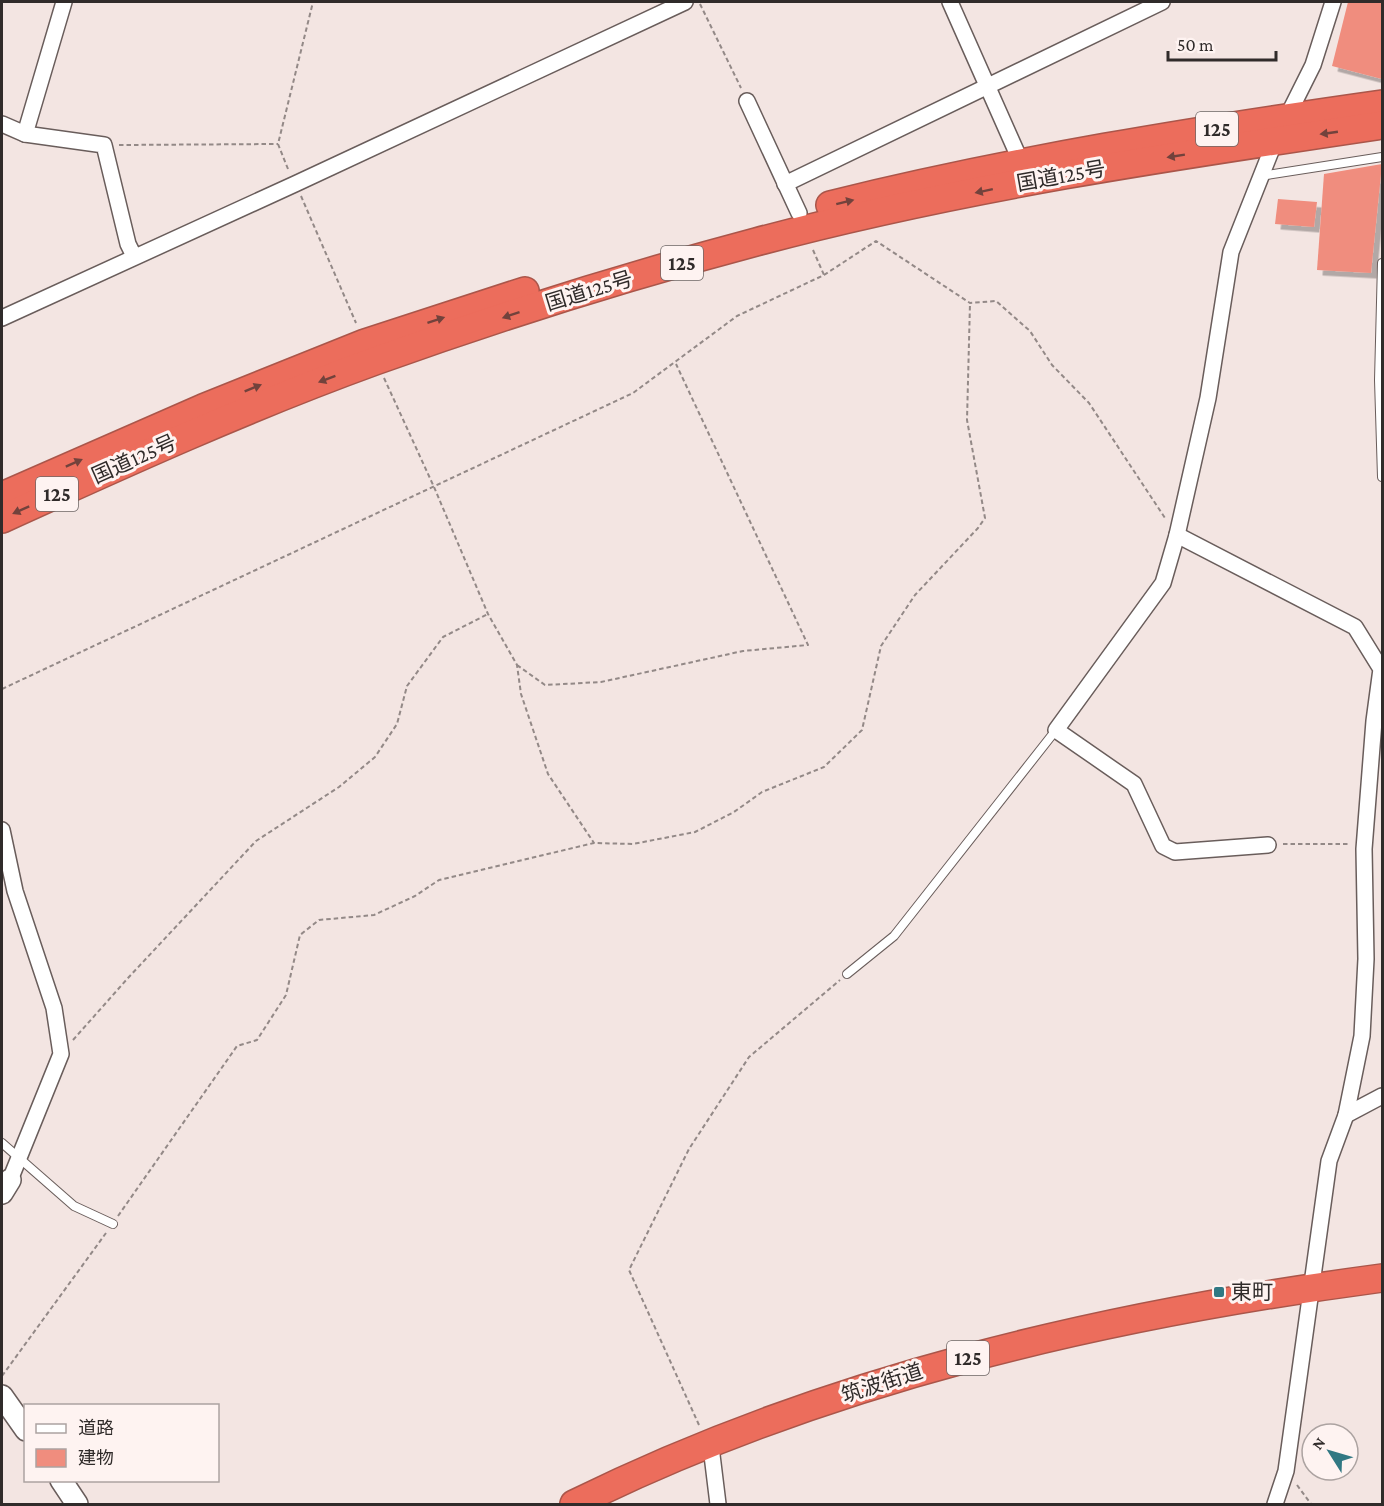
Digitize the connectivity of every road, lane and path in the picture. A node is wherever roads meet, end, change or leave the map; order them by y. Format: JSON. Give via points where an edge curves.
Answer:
{"nodes":[{"id":1,"x":64,"y":2,"type":"edge"},
{"id":2,"x":685,"y":2,"type":"edge"},
{"id":3,"x":699,"y":2,"type":"edge"},
{"id":4,"x":950,"y":2,"type":"edge"},
{"id":5,"x":1162,"y":2,"type":"edge"},
{"id":6,"x":1333,"y":2,"type":"edge"},
{"id":7,"x":987,"y":86,"type":"junction"},
{"id":8,"x":747,"y":101,"type":"joint"},
{"id":9,"x":1383,"y":104,"type":"edge"},
{"id":10,"x":2,"y":124,"type":"edge"},
{"id":11,"x":1383,"y":125,"type":"edge"},
{"id":12,"x":1281,"y":129,"type":"junction"},
{"id":13,"x":25,"y":134,"type":"junction"},
{"id":14,"x":278,"y":144,"type":"dead end"},
{"id":15,"x":104,"y":145,"type":"junction"},
{"id":16,"x":1383,"y":157,"type":"edge"},
{"id":17,"x":1021,"y":162,"type":"junction"},
{"id":18,"x":1260,"y":176,"type":"junction"},
{"id":19,"x":785,"y":184,"type":"junction"},
{"id":20,"x":801,"y":222,"type":"junction"},
{"id":21,"x":134,"y":256,"type":"junction"},
{"id":22,"x":1383,"y":263,"type":"edge"},
{"id":23,"x":824,"y":275,"type":"junction"},
{"id":24,"x":970,"y":303,"type":"junction"},
{"id":25,"x":2,"y":318,"type":"edge"},
{"id":26,"x":376,"y":360,"type":"junction"},
{"id":27,"x":675,"y":363,"type":"junction"},
{"id":28,"x":1383,"y":477,"type":"edge"},
{"id":29,"x":434,"y":487,"type":"junction"},
{"id":30,"x":2,"y":496,"type":"edge"},
{"id":31,"x":2,"y":519,"type":"edge"},
{"id":32,"x":1177,"y":535,"type":"junction"},
{"id":33,"x":488,"y":614,"type":"junction"},
{"id":34,"x":517,"y":665,"type":"junction"},
{"id":35,"x":1382,"y":666,"type":"edge"},
{"id":36,"x":2,"y":689,"type":"edge"},
{"id":37,"x":1056,"y":730,"type":"junction"},
{"id":38,"x":2,"y":830,"type":"edge"},
{"id":39,"x":594,"y":843,"type":"junction"},
{"id":40,"x":1268,"y":844,"type":"joint"},
{"id":41,"x":1364,"y":844,"type":"junction"},
{"id":42,"x":4,"y":864,"type":"edge"},
{"id":43,"x":847,"y":974,"type":"joint"},
{"id":44,"x":61,"y":1054,"type":"junction"},
{"id":45,"x":1383,"y":1096,"type":"edge"},
{"id":46,"x":1346,"y":1115,"type":"junction"},
{"id":47,"x":2,"y":1143,"type":"edge"},
{"id":48,"x":19,"y":1158,"type":"junction"},
{"id":49,"x":6,"y":1186,"type":"edge"},
{"id":50,"x":113,"y":1224,"type":"junction"},
{"id":51,"x":1383,"y":1278,"type":"edge"},
{"id":52,"x":1311,"y":1288,"type":"junction"},
{"id":53,"x":2,"y":1376,"type":"edge"},
{"id":54,"x":2,"y":1396,"type":"edge"},
{"id":55,"x":24,"y":1427,"type":"edge"},
{"id":56,"x":708,"y":1444,"type":"junction"},
{"id":57,"x":1286,"y":1471,"type":"junction"},
{"id":58,"x":61,"y":1482,"type":"edge"},
{"id":59,"x":77,"y":1504,"type":"edge"},
{"id":60,"x":574,"y":1504,"type":"edge"},
{"id":61,"x":718,"y":1504,"type":"edge"},
{"id":62,"x":1275,"y":1504,"type":"edge"},
{"id":63,"x":1311,"y":1504,"type":"edge"}],
"edges":[{"from":1,"to":13,"type":"street"},
{"from":2,"to":21,"type":"street"},
{"from":3,"to":8,"type":"path"},
{"from":4,"to":7,"type":"street"},
{"from":5,"to":7,"type":"street"},
{"from":6,"to":12,"type":"street","via":[[1313,65]]},
{"from":7,"to":17,"type":"street"},
{"from":7,"to":19,"type":"street"},
{"from":8,"to":19,"type":"street"},
{"from":9,"to":12,"type":"highway","name":"国道125号","number":"125"},
{"from":10,"to":13,"type":"street"},
{"from":11,"to":12,"type":"highway","name":"国道125号","number":"125","one_way":true},
{"from":12,"to":17,"type":"highway","name":"国道125号","number":"125"},
{"from":12,"to":18,"type":"street"},
{"from":12,"to":20,"type":"highway","name":"国道125号","number":"125","one_way":true,"via":[[1142,162]]},
{"from":13,"to":15,"type":"street"},
{"from":14,"to":15,"type":"path"},
{"from":15,"to":21,"type":"street"},
{"from":16,"to":18,"type":"lane"},
{"from":20,"to":17,"type":"highway","name":"国道125号","number":"125","one_way":true,"via":[[890,190]]},
{"from":18,"to":32,"type":"street","via":[[1231,252],[1208,398]]},
{"from":19,"to":20,"type":"street"},
{"from":20,"to":23,"type":"path"},
{"from":20,"to":26,"type":"highway","name":"国道125号","number":"125","one_way":true},
{"from":30,"to":20,"type":"highway","name":"国道125号","number":"125","one_way":true,"via":[[203,408],[365,343],[572,276]]},
{"from":21,"to":25,"type":"street"},
{"from":22,"to":28,"type":"lane","via":[[1379,380]]},
{"from":23,"to":24,"type":"path","via":[[876,241]]},
{"from":23,"to":27,"type":"path","via":[[737,316]]},
{"from":24,"to":32,"type":"path","via":[[996,301],[1030,331],[1052,365],[1089,403]]},
{"from":24,"to":39,"type":"path","via":[[967,420],[985,518],[915,595],[881,646],[862,730],[824,767],[762,792],[695,832],[633,844]]},
{"from":26,"to":29,"type":"path"},
{"from":26,"to":31,"type":"highway","name":"国道125号","number":"125","one_way":true,"via":[[153,451]]},
{"from":27,"to":29,"type":"path","via":[[633,393]]},
{"from":27,"to":34,"type":"path","via":[[808,645],[743,651],[601,682],[545,685]]},
{"from":29,"to":33,"type":"path"},
{"from":29,"to":36,"type":"path"},
{"from":32,"to":35,"type":"street","via":[[1355,627]]},
{"from":32,"to":37,"type":"street","via":[[1163,583]]},
{"from":33,"to":34,"type":"path"},
{"from":33,"to":44,"type":"path","via":[[443,637],[407,686],[397,724],[375,757],[339,787],[256,841]]},
{"from":34,"to":39,"type":"path","via":[[521,694],[548,774]]},
{"from":35,"to":41,"type":"street"},
{"from":37,"to":40,"type":"street","via":[[1134,784],[1163,846],[1175,852]]},
{"from":37,"to":43,"type":"lane","via":[[894,936]]},
{"from":38,"to":42,"type":"street"},
{"from":39,"to":50,"type":"path","via":[[439,880],[374,915],[319,920],[300,935],[286,995],[258,1040],[237,1046]]},
{"from":40,"to":41,"type":"path"},
{"from":41,"to":46,"type":"street","via":[[1366,959],[1362,1036]]},
{"from":42,"to":44,"type":"street","via":[[54,1008]]},
{"from":43,"to":56,"type":"path","via":[[749,1057],[690,1149],[629,1270]]},
{"from":44,"to":48,"type":"street"},
{"from":45,"to":46,"type":"street"},
{"from":46,"to":52,"type":"street","via":[[1329,1161]]},
{"from":47,"to":48,"type":"lane"},
{"from":48,"to":49,"type":"street"},
{"from":48,"to":50,"type":"lane","via":[[74,1206]]},
{"from":50,"to":53,"type":"path"},
{"from":51,"to":52,"type":"highway","name":"筑波街道","number":"125"},
{"from":52,"to":56,"type":"highway","name":"筑波街道","number":"125","via":[[1171,1311],[946,1363]]},
{"from":52,"to":57,"type":"street"},
{"from":54,"to":55,"type":"street"},
{"from":56,"to":60,"type":"highway","name":"筑波街道","number":"125"},
{"from":56,"to":61,"type":"street"},
{"from":57,"to":62,"type":"street"},
{"from":57,"to":63,"type":"path"},
{"from":58,"to":59,"type":"street"}]}
